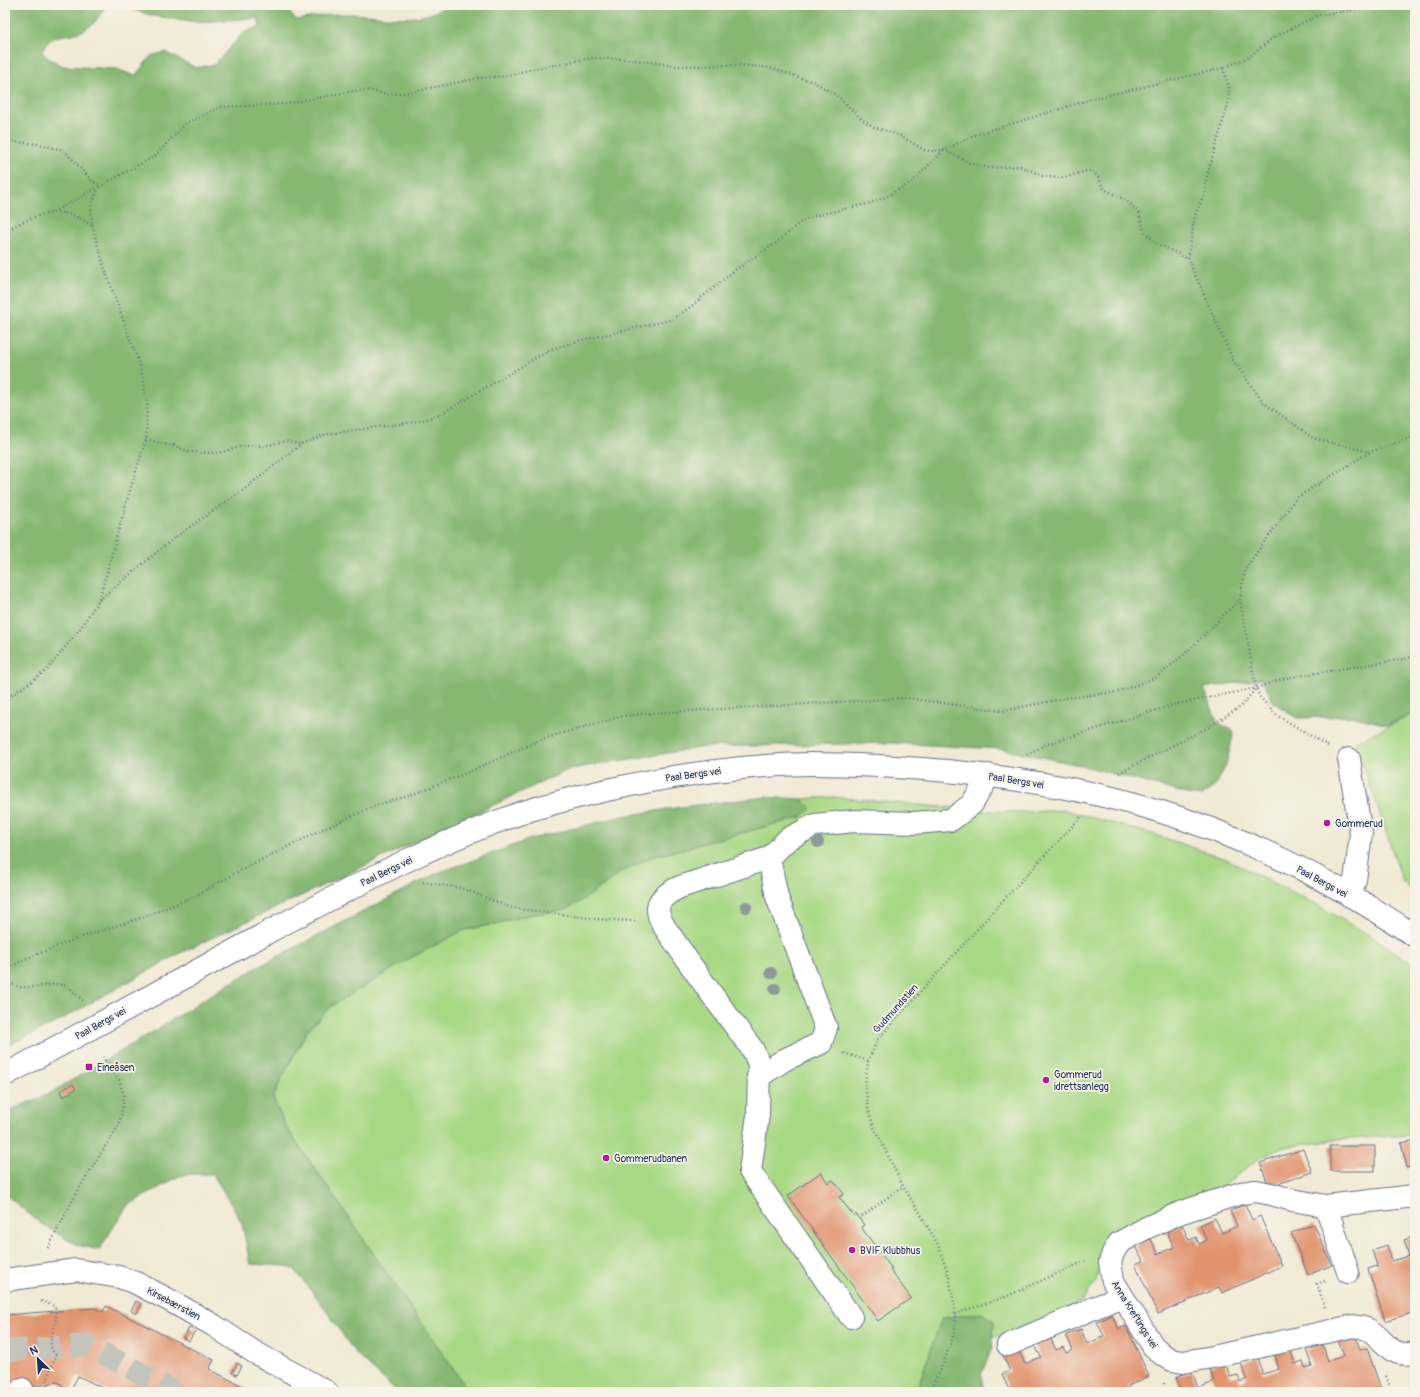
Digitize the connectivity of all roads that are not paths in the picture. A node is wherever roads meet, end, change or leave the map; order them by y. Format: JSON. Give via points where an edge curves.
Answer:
{"nodes":[{"id":1,"x":1349,"y":759,"type":"road end"},
{"id":2,"x":989,"y":775,"type":"junction"},
{"id":3,"x":769,"y":858,"type":"junction"},
{"id":4,"x":1350,"y":896,"type":"junction"},
{"id":5,"x":1415,"y":936,"type":"edge"},
{"id":6,"x":5,"y":1075,"type":"edge"},
{"id":7,"x":758,"y":1077,"type":"junction"},
{"id":8,"x":1415,"y":1196,"type":"edge"},
{"id":9,"x":1326,"y":1206,"type":"junction"},
{"id":10,"x":1348,"y":1272,"type":"road end"},
{"id":11,"x":5,"y":1280,"type":"edge"},
{"id":12,"x":1122,"y":1296,"type":"junction"},
{"id":13,"x":850,"y":1317,"type":"dead end"},
{"id":14,"x":1008,"y":1345,"type":"dead end"},
{"id":15,"x":1415,"y":1354,"type":"edge"},
{"id":16,"x":327,"y":1392,"type":"edge"}],
"edges":[{"from":1,"to":4,"type":"street","via":[[1361,834],[1355,880]]},
{"from":2,"to":3,"type":"street","via":[[972,804],[951,820],[914,824],[854,821],[815,825],[788,839]]},
{"from":2,"to":4,"type":"street","name":"Paal Bergs vei","via":[[1078,789],[1150,808],[1223,834],[1301,869]]},
{"from":2,"to":6,"type":"street","name":"Paal Bergs vei","via":[[880,766],[808,764],[728,769],[651,780],[528,811],[446,841],[374,876]]},
{"from":3,"to":7,"type":"street","via":[[777,897],[826,1028],[821,1043],[784,1060]]},
{"from":3,"to":7,"type":"street","via":[[680,887],[661,900],[658,909],[661,922],[753,1050],[758,1064]]},
{"from":4,"to":5,"type":"street","name":"Paal Bergs vei"},
{"from":7,"to":13,"type":"street","via":[[758,1115],[750,1171]]},
{"from":8,"to":9,"type":"street"},
{"from":9,"to":10,"type":"street"},
{"from":9,"to":12,"type":"street","name":"Anna Kreftings vei","via":[[1256,1191],[1241,1193],[1182,1212],[1119,1243],[1112,1253],[1110,1262],[1112,1281]]},
{"from":11,"to":16,"type":"street","name":"Kirsebærstien","via":[[76,1270],[136,1283],[214,1324],[254,1352]]},
{"from":12,"to":14,"type":"street"},
{"from":12,"to":15,"type":"street","name":"Anna Kreftings vei","via":[[1153,1346],[1172,1360],[1183,1362],[1213,1357],[1353,1326],[1369,1330],[1389,1349],[1403,1354]]}]}
